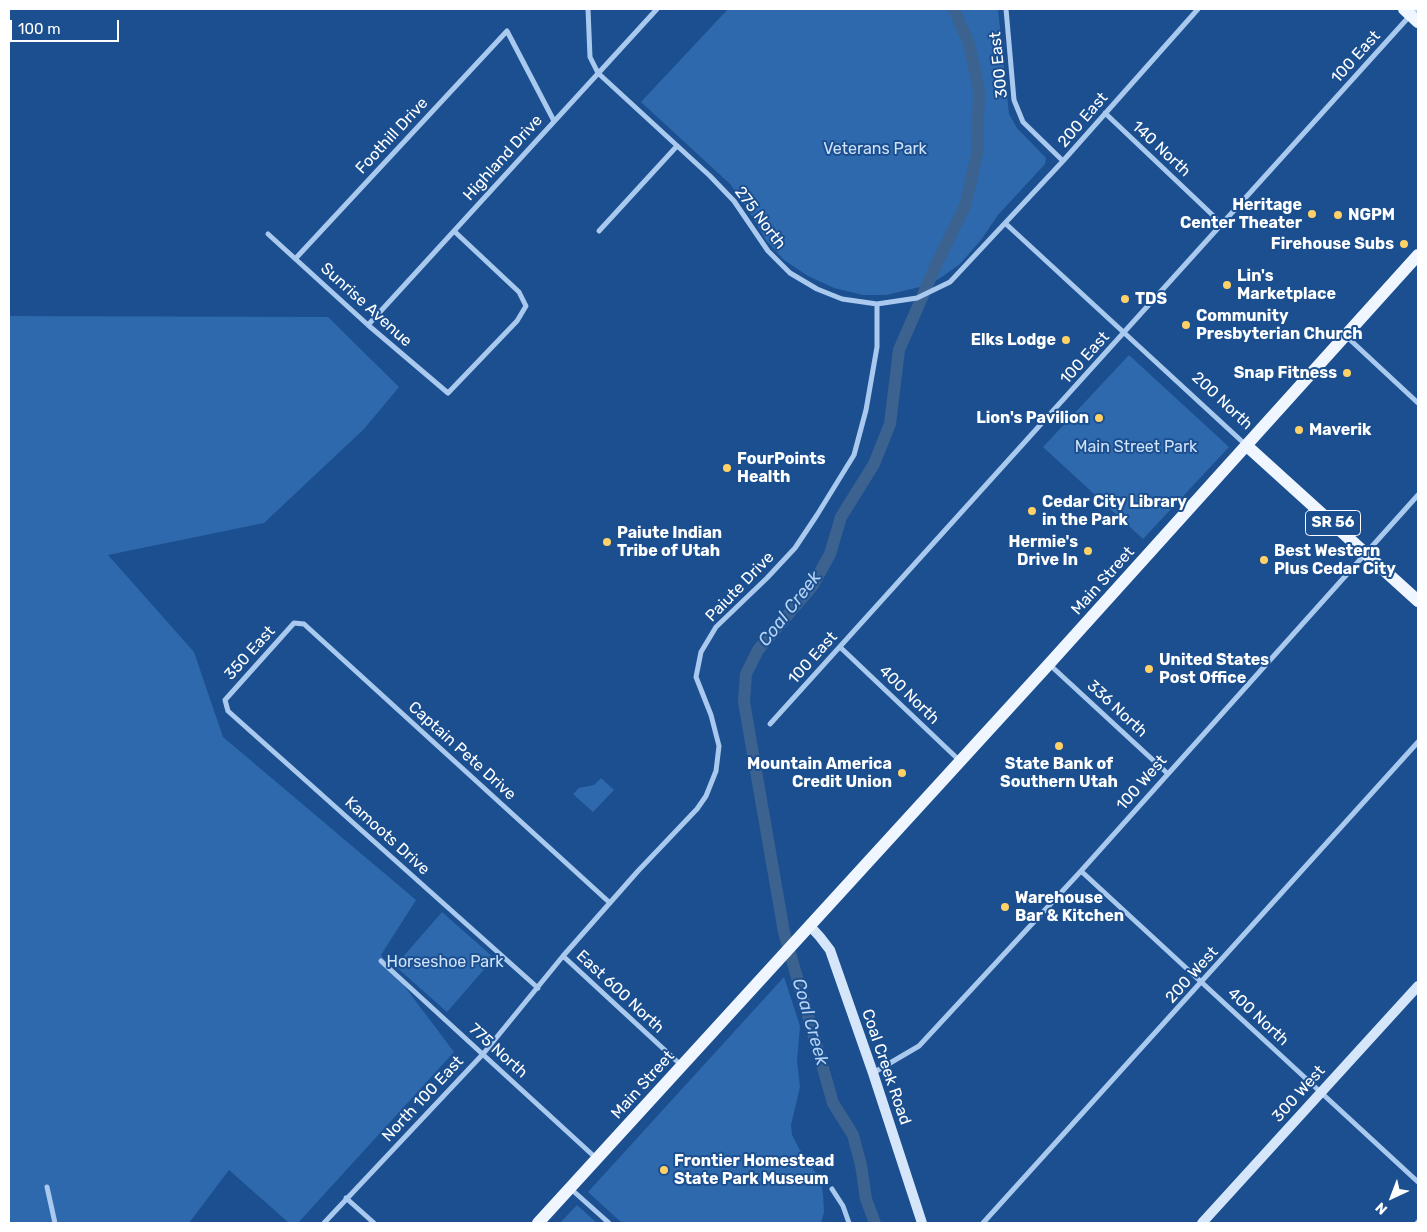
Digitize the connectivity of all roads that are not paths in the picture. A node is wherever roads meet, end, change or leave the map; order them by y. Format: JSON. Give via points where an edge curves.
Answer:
{"nodes":[{"id":1,"x":588,"y":9,"type":"edge"},
{"id":2,"x":657,"y":9,"type":"edge"},
{"id":3,"x":1006,"y":9,"type":"edge"},
{"id":4,"x":1198,"y":9,"type":"edge"},
{"id":5,"x":1412,"y":14,"type":"edge"},
{"id":6,"x":598,"y":73,"type":"junction"},
{"id":7,"x":1105,"y":113,"type":"junction"},
{"id":8,"x":554,"y":121,"type":"junction"},
{"id":9,"x":677,"y":146,"type":"junction"},
{"id":10,"x":1063,"y":161,"type":"junction"},
{"id":11,"x":1005,"y":223,"type":"junction"},
{"id":12,"x":1222,"y":224,"type":"junction"},
{"id":13,"x":454,"y":231,"type":"junction"},
{"id":14,"x":599,"y":231,"type":"dead end"},
{"id":15,"x":268,"y":234,"type":"dead end"},
{"id":16,"x":1418,"y":255,"type":"edge"},
{"id":17,"x":296,"y":258,"type":"junction"},
{"id":18,"x":950,"y":282,"type":"joint"},
{"id":19,"x":876,"y":304,"type":"junction"},
{"id":20,"x":368,"y":325,"type":"junction"},
{"id":21,"x":1125,"y":332,"type":"junction"},
{"id":22,"x":1346,"y":336,"type":"junction"},
{"id":23,"x":1418,"y":403,"type":"edge"},
{"id":24,"x":1247,"y":446,"type":"junction"},
{"id":25,"x":1418,"y":495,"type":"edge"},
{"id":26,"x":1366,"y":553,"type":"junction"},
{"id":27,"x":1418,"y":601,"type":"edge"},
{"id":28,"x":294,"y":623,"type":"joint"},
{"id":29,"x":840,"y":647,"type":"junction"},
{"id":30,"x":1050,"y":664,"type":"junction"},
{"id":31,"x":225,"y":700,"type":"joint"},
{"id":32,"x":770,"y":724,"type":"dead end"},
{"id":33,"x":1418,"y":742,"type":"edge"},
{"id":34,"x":961,"y":761,"type":"junction"},
{"id":35,"x":1167,"y":773,"type":"junction"},
{"id":36,"x":1081,"y":871,"type":"junction"},
{"id":37,"x":610,"y":903,"type":"junction"},
{"id":38,"x":810,"y":926,"type":"junction"},
{"id":39,"x":563,"y":956,"type":"junction"},
{"id":40,"x":381,"y":962,"type":"dead end"},
{"id":41,"x":1202,"y":982,"type":"junction"},
{"id":42,"x":1418,"y":986,"type":"edge"},
{"id":43,"x":538,"y":988,"type":"junction"},
{"id":44,"x":483,"y":1054,"type":"junction"},
{"id":45,"x":682,"y":1066,"type":"junction"},
{"id":46,"x":873,"y":1073,"type":"junction"},
{"id":47,"x":1321,"y":1093,"type":"junction"},
{"id":48,"x":597,"y":1159,"type":"junction"},
{"id":49,"x":1418,"y":1182,"type":"edge"},
{"id":50,"x":47,"y":1187,"type":"dead end"},
{"id":51,"x":571,"y":1189,"type":"junction"},
{"id":52,"x":832,"y":1190,"type":"dead end"},
{"id":53,"x":346,"y":1198,"type":"junction"},
{"id":54,"x":55,"y":1223,"type":"edge"},
{"id":55,"x":324,"y":1223,"type":"edge"},
{"id":56,"x":374,"y":1223,"type":"edge"},
{"id":57,"x":538,"y":1223,"type":"edge"},
{"id":58,"x":609,"y":1223,"type":"edge"},
{"id":59,"x":849,"y":1223,"type":"edge"},
{"id":60,"x":922,"y":1223,"type":"edge"},
{"id":61,"x":983,"y":1223,"type":"edge"},
{"id":62,"x":1202,"y":1223,"type":"edge"}],
"edges":[{"from":1,"to":6,"type":"street","via":[[590,57]]},
{"from":2,"to":6,"type":"street","name":"Highland Drive"},
{"from":3,"to":10,"type":"street","name":"300 East","via":[[1014,100],[1023,122]]},
{"from":4,"to":7,"type":"street","name":"200 East"},
{"from":5,"to":12,"type":"street","name":"100 East"},
{"from":6,"to":8,"type":"street","name":"Highland Drive"},
{"from":6,"to":9,"type":"street","name":"275 North"},
{"from":7,"to":10,"type":"street","name":"200 East"},
{"from":7,"to":12,"type":"street","name":"140 North"},
{"from":8,"to":13,"type":"street","name":"Highland Drive"},
{"from":8,"to":17,"type":"street","name":"Foothill Drive","via":[[507,31]]},
{"from":9,"to":14,"type":"street"},
{"from":9,"to":19,"type":"street","name":"275 North","via":[[734,200],[768,251],[790,273],[842,299]]},
{"from":10,"to":11,"type":"street","name":"200 East"},
{"from":11,"to":18,"type":"street","name":"200 East"},
{"from":11,"to":21,"type":"street","name":"200 North"},
{"from":12,"to":21,"type":"street","name":"100 East"},
{"from":13,"to":20,"type":"street","name":"Highland Drive"},
{"from":13,"to":20,"type":"street","name":"Sunrise Avenue","via":[[519,292],[526,306],[517,321],[448,393]]},
{"from":15,"to":17,"type":"street","name":"Sunrise Avenue"},
{"from":16,"to":22,"type":"main road","name":"Main Street"},
{"from":17,"to":20,"type":"street","name":"Sunrise Avenue"},
{"from":18,"to":19,"type":"street","name":"275 North","via":[[917,298]]},
{"from":19,"to":37,"type":"street","name":"Paiute Drive","via":[[877,347],[854,455],[795,548],[716,627],[701,652],[696,677],[719,746],[716,771],[706,796]]},
{"from":21,"to":24,"type":"street","name":"200 North"},
{"from":21,"to":29,"type":"street","name":"100 East"},
{"from":22,"to":23,"type":"street"},
{"from":22,"to":24,"type":"main road","name":"Main Street"},
{"from":24,"to":26,"type":"main road","name":"200 North","number":"SR 56"},
{"from":24,"to":30,"type":"main road","name":"Main Street"},
{"from":25,"to":26,"type":"street","name":"100 West"},
{"from":26,"to":27,"type":"main road","name":"200 North","number":"SR 56"},
{"from":26,"to":35,"type":"street","name":"100 West"},
{"from":28,"to":31,"type":"street","name":"350 East"},
{"from":28,"to":37,"type":"street","name":"Captain Pete Drive","via":[[304,624]]},
{"from":29,"to":32,"type":"street","name":"100 East"},
{"from":29,"to":34,"type":"street","name":"400 North"},
{"from":30,"to":34,"type":"main road","name":"Main Street"},
{"from":30,"to":35,"type":"street","name":"336 North"},
{"from":31,"to":43,"type":"street","name":"Kamoots Drive","via":[[228,711]]},
{"from":33,"to":41,"type":"street","name":"200 West"},
{"from":34,"to":38,"type":"main road","name":"Main Street"},
{"from":35,"to":36,"type":"street","name":"100 West"},
{"from":36,"to":41,"type":"street","name":"400 North"},
{"from":36,"to":46,"type":"street","name":"100 West","via":[[919,1046]]},
{"from":37,"to":39,"type":"street","name":"Paiute Drive"},
{"from":38,"to":45,"type":"main road","name":"Main Street"},
{"from":38,"to":46,"type":"street","name":"Coal Creek Road","via":[[830,950]]},
{"from":39,"to":43,"type":"street","name":"Paiute Drive"},
{"from":39,"to":45,"type":"street","name":"East 600 North"},
{"from":40,"to":44,"type":"street","name":"775 North"},
{"from":41,"to":47,"type":"street","name":"400 North"},
{"from":41,"to":61,"type":"street","name":"200 West"},
{"from":42,"to":47,"type":"street","name":"300 West"},
{"from":43,"to":44,"type":"street","name":"North 100 East"},
{"from":44,"to":48,"type":"street","name":"775 North"},
{"from":44,"to":53,"type":"street","name":"North 100 East"},
{"from":45,"to":48,"type":"main road","name":"Main Street"},
{"from":46,"to":60,"type":"street","name":"Coal Creek Road"},
{"from":47,"to":49,"type":"street","name":"400 North"},
{"from":47,"to":62,"type":"street","name":"300 West"},
{"from":48,"to":51,"type":"main road","name":"Main Street"},
{"from":50,"to":54,"type":"street"},
{"from":51,"to":57,"type":"main road","name":"Main Street"},
{"from":51,"to":58,"type":"street"},
{"from":52,"to":59,"type":"street"},
{"from":53,"to":55,"type":"street","name":"North 100 East"},
{"from":53,"to":56,"type":"street"}]}
